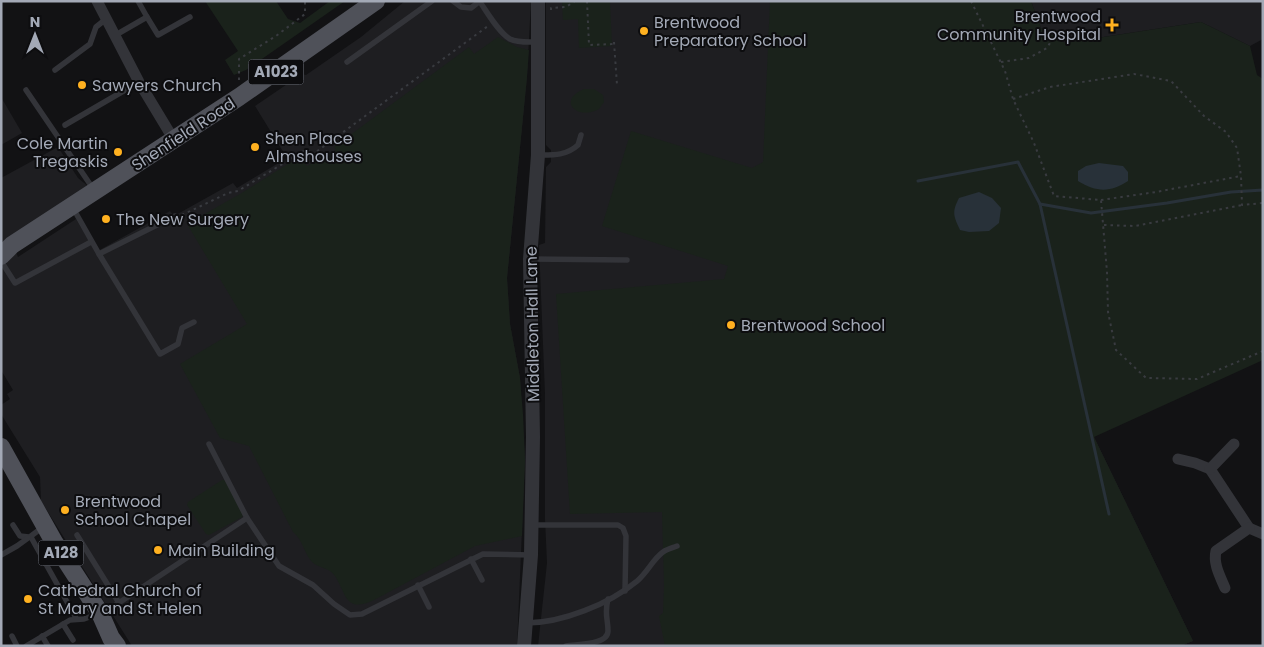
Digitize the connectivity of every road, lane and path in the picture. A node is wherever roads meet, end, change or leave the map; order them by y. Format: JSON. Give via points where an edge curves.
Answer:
{"nodes":[{"id":1,"x":97,"y":1,"type":"edge"},
{"id":2,"x":138,"y":1,"type":"edge"},
{"id":3,"x":305,"y":1,"type":"edge"},
{"id":4,"x":376,"y":1,"type":"edge"},
{"id":5,"x":432,"y":1,"type":"edge"},
{"id":6,"x":453,"y":1,"type":"edge"},
{"id":7,"x":575,"y":1,"type":"edge"},
{"id":8,"x":587,"y":1,"type":"edge"},
{"id":9,"x":971,"y":1,"type":"edge"},
{"id":10,"x":480,"y":2,"type":"edge"},
{"id":11,"x":540,"y":2,"type":"edge"},
{"id":12,"x":147,"y":17,"type":"junction"},
{"id":13,"x":190,"y":17,"type":"dead end"},
{"id":14,"x":538,"y":18,"type":"junction"},
{"id":15,"x":106,"y":19,"type":"junction"},
{"id":16,"x":494,"y":21,"type":"junction"},
{"id":17,"x":114,"y":36,"type":"junction"},
{"id":18,"x":1054,"y":36,"type":"dead end"},
{"id":19,"x":539,"y":42,"type":"junction"},
{"id":20,"x":347,"y":62,"type":"dead end"},
{"id":21,"x":1001,"y":62,"type":"junction"},
{"id":22,"x":55,"y":70,"type":"dead end"},
{"id":23,"x":139,"y":82,"type":"junction"},
{"id":24,"x":617,"y":85,"type":"dead end"},
{"id":25,"x":26,"y":90,"type":"dead end"},
{"id":26,"x":239,"y":97,"type":"junction"},
{"id":27,"x":1014,"y":99,"type":"junction"},
{"id":28,"x":65,"y":125,"type":"dead end"},
{"id":29,"x":581,"y":135,"type":"dead end"},
{"id":30,"x":174,"y":140,"type":"junction"},
{"id":31,"x":538,"y":155,"type":"junction"},
{"id":32,"x":1241,"y":176,"type":"junction"},
{"id":33,"x":95,"y":192,"type":"junction"},
{"id":34,"x":1101,"y":200,"type":"junction"},
{"id":35,"x":1263,"y":203,"type":"edge"},
{"id":36,"x":1242,"y":204,"type":"junction"},
{"id":37,"x":72,"y":206,"type":"junction"},
{"id":38,"x":175,"y":216,"type":"joint"},
{"id":39,"x":1104,"y":225,"type":"junction"},
{"id":40,"x":92,"y":242,"type":"junction"},
{"id":41,"x":5,"y":250,"type":"edge"},
{"id":42,"x":98,"y":254,"type":"junction"},
{"id":43,"x":530,"y":259,"type":"junction"},
{"id":44,"x":627,"y":260,"type":"dead end"},
{"id":45,"x":1,"y":261,"type":"edge"},
{"id":46,"x":194,"y":322,"type":"dead end"},
{"id":47,"x":1263,"y":351,"type":"edge"},
{"id":48,"x":209,"y":444,"type":"dead end"},
{"id":49,"x":1234,"y":444,"type":"dead end"},
{"id":50,"x":1,"y":447,"type":"edge"},
{"id":51,"x":1178,"y":459,"type":"dead end"},
{"id":52,"x":7,"y":469,"type":"edge"},
{"id":53,"x":1210,"y":469,"type":"junction"},
{"id":54,"x":248,"y":518,"type":"junction"},
{"id":55,"x":13,"y":525,"type":"dead end"},
{"id":56,"x":532,"y":525,"type":"junction"},
{"id":57,"x":1249,"y":528,"type":"junction"},
{"id":58,"x":35,"y":533,"type":"junction"},
{"id":59,"x":1263,"y":534,"type":"edge"},
{"id":60,"x":77,"y":535,"type":"dead end"},
{"id":61,"x":677,"y":546,"type":"dead end"},
{"id":62,"x":1,"y":555,"type":"edge"},
{"id":63,"x":532,"y":555,"type":"junction"},
{"id":64,"x":471,"y":559,"type":"junction"},
{"id":65,"x":482,"y":580,"type":"dead end"},
{"id":66,"x":418,"y":585,"type":"junction"},
{"id":67,"x":1225,"y":588,"type":"dead end"},
{"id":68,"x":625,"y":591,"type":"junction"},
{"id":69,"x":608,"y":599,"type":"junction"},
{"id":70,"x":119,"y":603,"type":"junction"},
{"id":71,"x":428,"y":607,"type":"dead end"},
{"id":72,"x":100,"y":613,"type":"junction"},
{"id":73,"x":76,"y":618,"type":"junction"},
{"id":74,"x":526,"y":623,"type":"junction"},
{"id":75,"x":63,"y":624,"type":"junction"},
{"id":76,"x":12,"y":636,"type":"dead end"},
{"id":77,"x":42,"y":636,"type":"junction"},
{"id":78,"x":73,"y":640,"type":"dead end"},
{"id":79,"x":18,"y":646,"type":"edge"},
{"id":80,"x":26,"y":646,"type":"edge"},
{"id":81,"x":48,"y":646,"type":"edge"},
{"id":82,"x":117,"y":646,"type":"edge"},
{"id":83,"x":524,"y":646,"type":"edge"},
{"id":84,"x":566,"y":646,"type":"edge"}],
"edges":[{"from":1,"to":15,"type":"street"},
{"from":2,"to":12,"type":"lane"},
{"from":3,"to":26,"type":"path","via":[[305,14],[239,59]]},
{"from":4,"to":26,"type":"main road","name":"Shenfield Road","number":"A1023"},
{"from":5,"to":20,"type":"lane"},
{"from":6,"to":10,"type":"lane","via":[[461,7],[471,8]]},
{"from":7,"to":14,"type":"path","via":[[566,8],[551,8],[551,17]]},
{"from":8,"to":24,"type":"path","via":[[589,45],[614,43]]},
{"from":9,"to":21,"type":"path"},
{"from":10,"to":16,"type":"lane"},
{"from":11,"to":14,"type":"street","name":"Middleton Hall Lane"},
{"from":12,"to":13,"type":"lane","via":[[158,35]]},
{"from":12,"to":17,"type":"lane"},
{"from":14,"to":19,"type":"street","name":"Middleton Hall Lane"},
{"from":15,"to":17,"type":"street"},
{"from":15,"to":22,"type":"lane","via":[[96,27],[90,44]]},
{"from":16,"to":19,"type":"lane","via":[[510,39]]},
{"from":16,"to":38,"type":"path","via":[[312,156],[307,149],[238,191]]},
{"from":17,"to":23,"type":"street"},
{"from":18,"to":21,"type":"path","via":[[1047,48],[1029,58]]},
{"from":19,"to":31,"type":"street","name":"Middleton Hall Lane"},
{"from":21,"to":27,"type":"path"},
{"from":23,"to":28,"type":"lane"},
{"from":23,"to":30,"type":"street"},
{"from":25,"to":33,"type":"lane"},
{"from":26,"to":30,"type":"main road","name":"Shenfield Road","number":"A1023"},
{"from":27,"to":32,"type":"path","via":[[1050,86],[1134,74],[1171,81],[1204,116],[1226,132],[1237,148]]},
{"from":27,"to":34,"type":"path","via":[[1054,196]]},
{"from":29,"to":31,"type":"lane","via":[[578,145],[568,152]]},
{"from":30,"to":33,"type":"main road","name":"Shenfield Road","number":"A1023"},
{"from":31,"to":43,"type":"street","name":"Middleton Hall Lane"},
{"from":32,"to":34,"type":"path"},
{"from":32,"to":36,"type":"path"},
{"from":33,"to":37,"type":"main road","name":"Shenfield Road","number":"A1023"},
{"from":34,"to":39,"type":"path"},
{"from":35,"to":36,"type":"path"},
{"from":36,"to":39,"type":"path","via":[[1135,226]]},
{"from":37,"to":40,"type":"lane"},
{"from":37,"to":41,"type":"main road","name":"Shenfield Road","number":"A1023"},
{"from":38,"to":42,"type":"lane"},
{"from":39,"to":47,"type":"path","via":[[1108,312],[1116,350],[1146,378],[1197,379]]},
{"from":40,"to":42,"type":"lane"},
{"from":40,"to":45,"type":"lane","via":[[15,283]]},
{"from":42,"to":46,"type":"lane","via":[[160,354],[178,344],[182,328]]},
{"from":43,"to":44,"type":"lane"},
{"from":43,"to":56,"type":"street","name":"Middleton Hall Lane"},
{"from":48,"to":54,"type":"lane"},
{"from":49,"to":53,"type":"street"},
{"from":50,"to":52,"type":"main road","number":"A128"},
{"from":51,"to":53,"type":"street"},
{"from":52,"to":58,"type":"main road","number":"A128"},
{"from":53,"to":57,"type":"street"},
{"from":54,"to":66,"type":"lane","via":[[279,566],[313,585],[350,615],[362,614]]},
{"from":54,"to":70,"type":"lane"},
{"from":55,"to":58,"type":"lane","via":[[20,536]]},
{"from":56,"to":63,"type":"street","name":"Middleton Hall Lane"},
{"from":56,"to":68,"type":"lane","via":[[618,525],[624,528]]},
{"from":57,"to":59,"type":"street"},
{"from":57,"to":67,"type":"street","via":[[1216,551],[1216,568]]},
{"from":58,"to":62,"type":"lane"},
{"from":58,"to":72,"type":"main road","number":"A128"},
{"from":58,"to":73,"type":"lane","via":[[39,554]]},
{"from":60,"to":70,"type":"lane"},
{"from":61,"to":68,"type":"lane","via":[[665,550]]},
{"from":63,"to":64,"type":"lane","via":[[483,554]]},
{"from":63,"to":74,"type":"street","name":"Middleton Hall Lane"},
{"from":64,"to":65,"type":"lane"},
{"from":64,"to":66,"type":"lane"},
{"from":66,"to":71,"type":"lane"},
{"from":68,"to":69,"type":"lane"},
{"from":69,"to":74,"type":"lane","via":[[585,611],[544,623]]},
{"from":69,"to":84,"type":"lane","via":[[609,632],[606,638]]},
{"from":70,"to":72,"type":"lane"},
{"from":72,"to":73,"type":"lane","via":[[84,619]]},
{"from":72,"to":82,"type":"main road","number":"A128"},
{"from":73,"to":75,"type":"lane"},
{"from":74,"to":83,"type":"street","name":"Middleton Hall Lane"},
{"from":75,"to":77,"type":"lane"},
{"from":75,"to":78,"type":"lane"},
{"from":76,"to":79,"type":"lane"},
{"from":77,"to":80,"type":"lane"},
{"from":77,"to":81,"type":"lane"}]}
